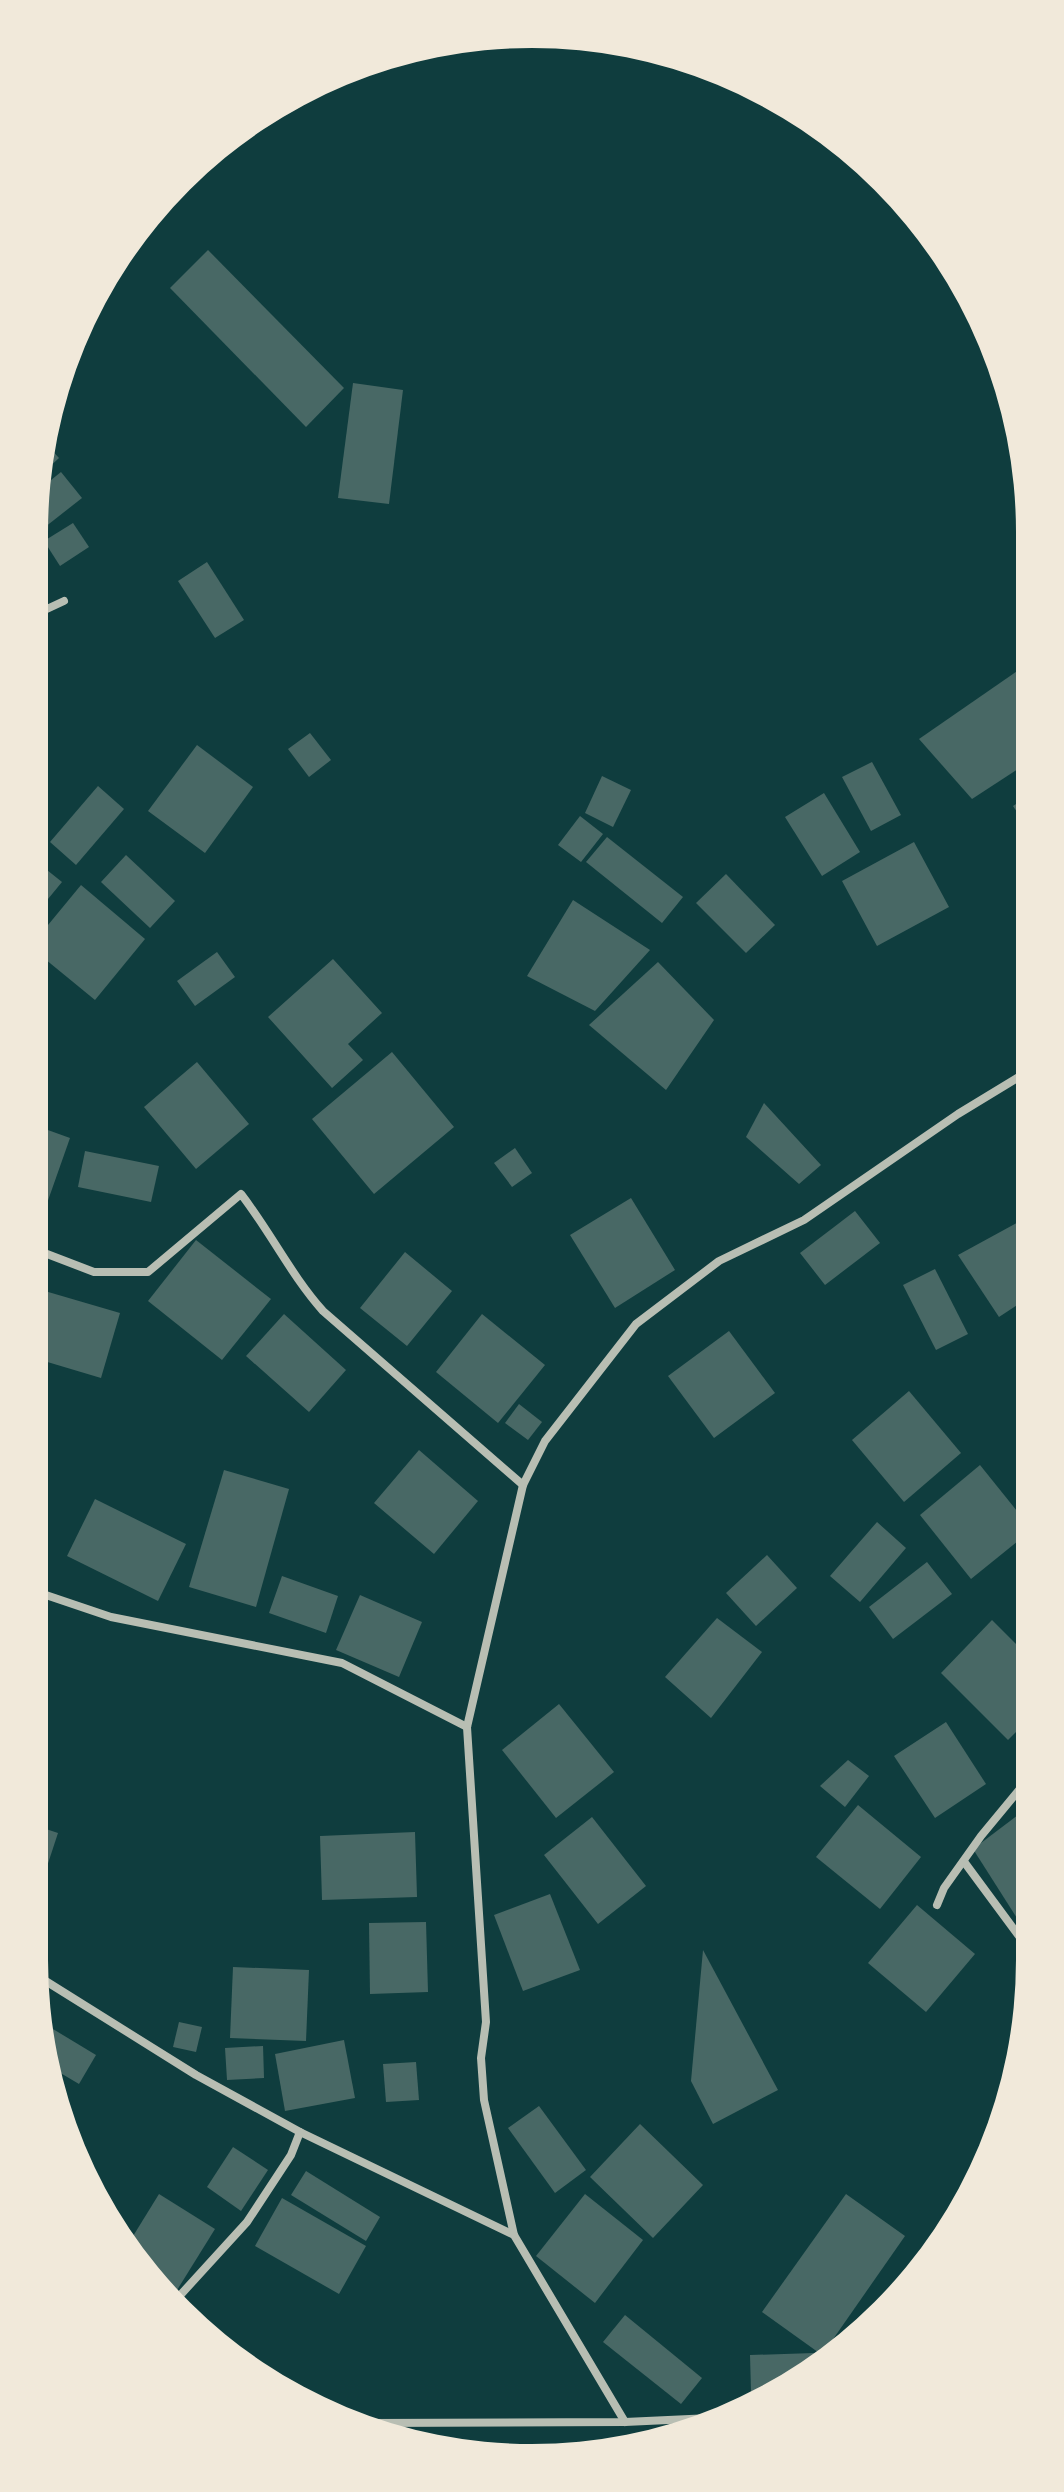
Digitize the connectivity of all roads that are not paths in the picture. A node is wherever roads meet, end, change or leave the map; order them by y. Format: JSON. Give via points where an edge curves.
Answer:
{"nodes":[{"id":1,"x":64,"y":601,"type":"dead end"},
{"id":2,"x":48,"y":608,"type":"edge"},
{"id":3,"x":1016,"y":1079,"type":"edge"},
{"id":4,"x":48,"y":1254,"type":"edge"},
{"id":5,"x":523,"y":1485,"type":"junction"},
{"id":6,"x":48,"y":1596,"type":"edge"},
{"id":7,"x":467,"y":1727,"type":"junction"},
{"id":8,"x":1016,"y":1794,"type":"edge"},
{"id":9,"x":965,"y":1863,"type":"junction"},
{"id":10,"x":937,"y":1905,"type":"dead end"},
{"id":11,"x":1016,"y":1932,"type":"edge"},
{"id":12,"x":49,"y":1983,"type":"edge"},
{"id":13,"x":300,"y":2132,"type":"junction"},
{"id":14,"x":514,"y":2235,"type":"junction"},
{"id":15,"x":182,"y":2293,"type":"edge"},
{"id":16,"x":684,"y":2419,"type":"edge"},
{"id":17,"x":625,"y":2422,"type":"junction"},
{"id":18,"x":391,"y":2423,"type":"edge"}],
"edges":[{"from":1,"to":2,"type":"street"},
{"from":3,"to":5,"type":"street","via":[[804,1220],[719,1261],[636,1324],[545,1441]]},
{"from":4,"to":5,"type":"street","via":[[94,1272],[148,1272],[241,1194],[272,1235],[294,1278],[323,1311]]},
{"from":5,"to":7,"type":"street"},
{"from":6,"to":7,"type":"street","via":[[111,1617],[342,1663]]},
{"from":7,"to":14,"type":"street","via":[[486,2022],[481,2058],[484,2100]]},
{"from":8,"to":9,"type":"street"},
{"from":9,"to":10,"type":"street"},
{"from":9,"to":11,"type":"street"},
{"from":12,"to":13,"type":"street"},
{"from":13,"to":14,"type":"street"},
{"from":13,"to":15,"type":"street","via":[[247,2222]]},
{"from":14,"to":17,"type":"street"},
{"from":16,"to":17,"type":"street"},
{"from":17,"to":18,"type":"street"}]}
